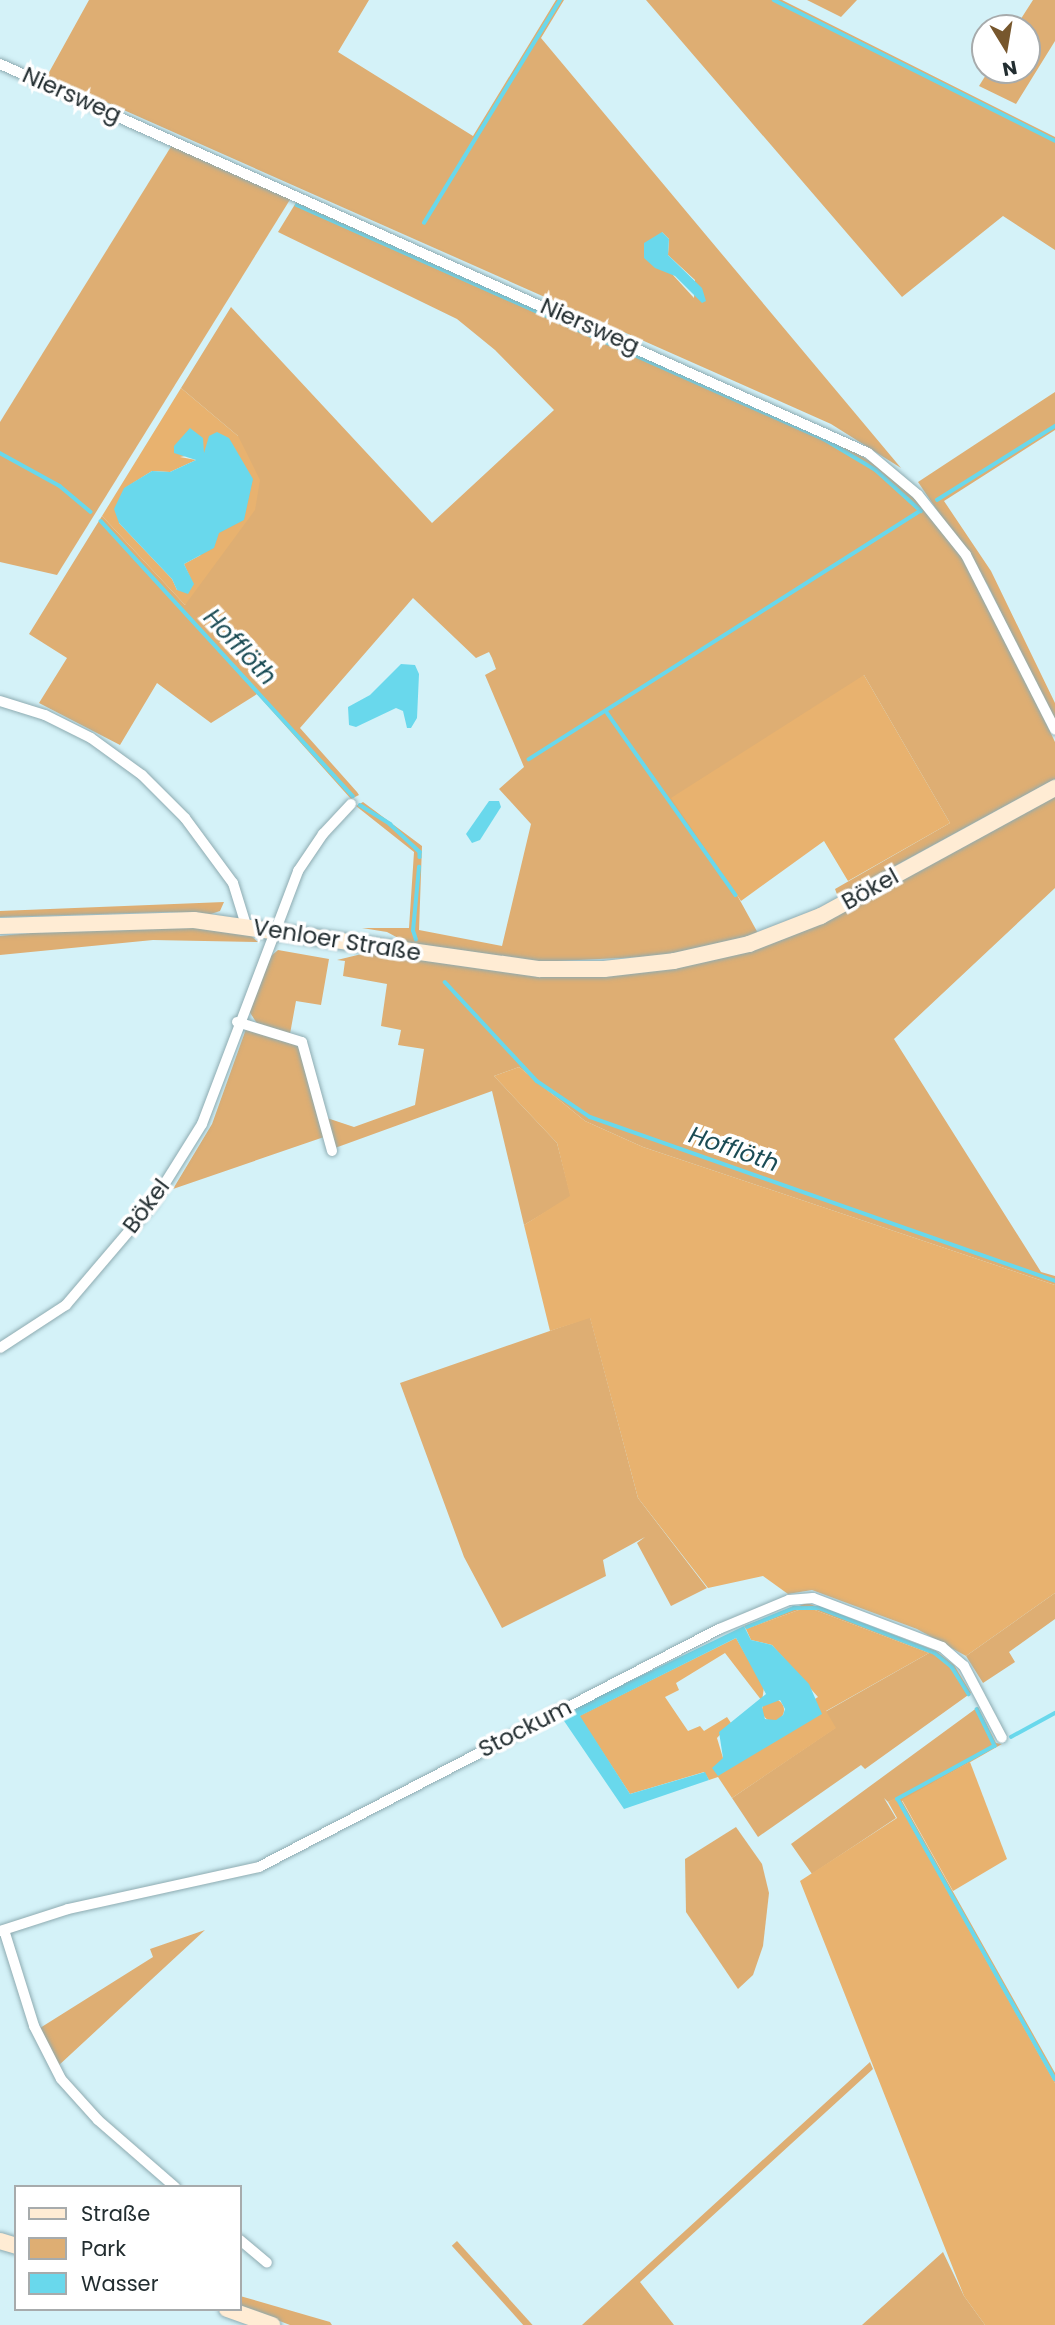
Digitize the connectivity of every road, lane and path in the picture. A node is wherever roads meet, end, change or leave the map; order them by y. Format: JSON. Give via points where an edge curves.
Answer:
{"nodes":[{"id":1,"x":0,"y":64,"type":"edge"},
{"id":2,"x":0,"y":701,"type":"edge"},
{"id":3,"x":1055,"y":730,"type":"edge"},
{"id":4,"x":1055,"y":788,"type":"edge"},
{"id":5,"x":351,"y":804,"type":"dead end"},
{"id":6,"x":246,"y":925,"type":"junction"},
{"id":7,"x":0,"y":926,"type":"edge"},
{"id":8,"x":274,"y":929,"type":"junction"},
{"id":9,"x":674,"y":961,"type":"joint"},
{"id":10,"x":237,"y":1022,"type":"junction"},
{"id":11,"x":331,"y":1151,"type":"dead end"},
{"id":12,"x":0,"y":1348,"type":"edge"},
{"id":13,"x":1002,"y":1738,"type":"dead end"},
{"id":14,"x":2,"y":1931,"type":"edge"},
{"id":15,"x":173,"y":2185,"type":"edge"},
{"id":16,"x":242,"y":2242,"type":"edge"},
{"id":17,"x":267,"y":2263,"type":"dead end"},
{"id":18,"x":233,"y":2311,"type":"edge"},
{"id":19,"x":272,"y":2325,"type":"edge"}],
"edges":[{"from":1,"to":3,"type":"street","name":"Niersweg","via":[[868,453],[911,487],[960,545]]},
{"from":2,"to":6,"type":"street","via":[[45,715],[91,738],[142,775],[185,818],[233,883]]},
{"from":4,"to":9,"type":"main road","name":"Bökel","via":[[821,916],[749,944]]},
{"from":5,"to":8,"type":"street","name":"Bökel","via":[[306,857]]},
{"from":6,"to":7,"type":"main road","name":"Venloer Straße","via":[[95,920]]},
{"from":6,"to":8,"type":"main road","name":"Venloer Straße"},
{"from":8,"to":9,"type":"main road","name":"Venloer Straße","via":[[540,969],[604,969]]},
{"from":8,"to":10,"type":"street","name":"Bökel"},
{"from":10,"to":11,"type":"street","via":[[302,1042]]},
{"from":10,"to":12,"type":"street","name":"Bökel","via":[[202,1124],[152,1204],[66,1305]]},
{"from":13,"to":14,"type":"street","name":"Stockum","via":[[964,1666],[942,1647],[813,1598],[789,1600],[707,1635],[259,1867],[68,1909]]},
{"from":14,"to":15,"type":"street","via":[[34,2026],[61,2079],[98,2120]]},
{"from":16,"to":17,"type":"street"},
{"from":18,"to":19,"type":"main road"}]}
